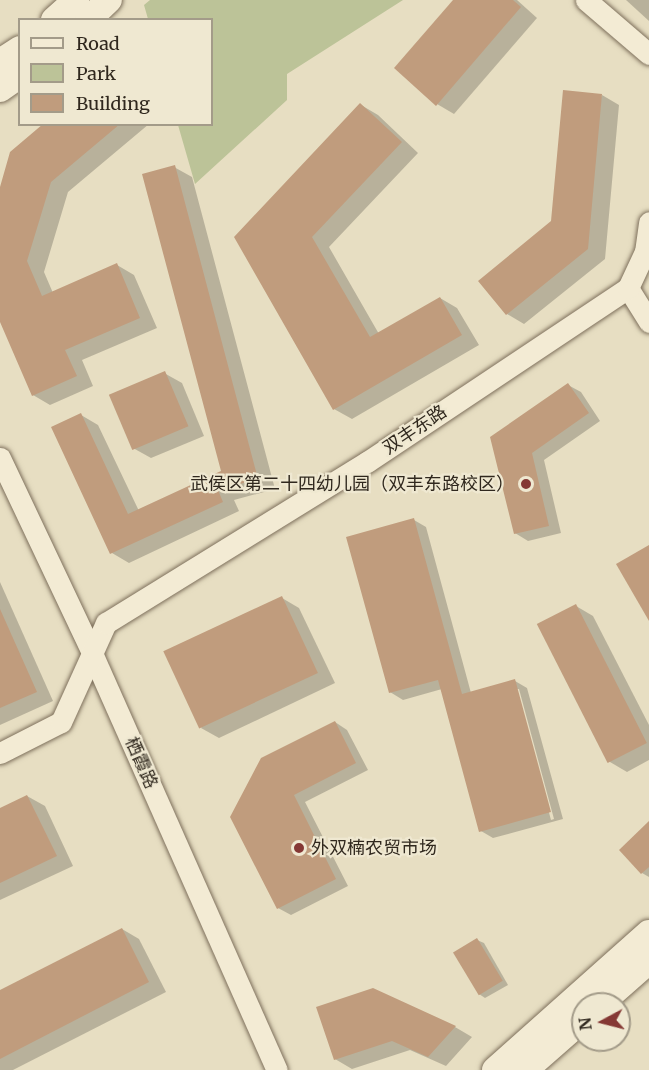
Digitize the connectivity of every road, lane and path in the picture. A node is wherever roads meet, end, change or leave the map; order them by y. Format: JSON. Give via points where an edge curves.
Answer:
{"nodes":[{"id":1,"x":76,"y":0,"type":"edge"},
{"id":2,"x":109,"y":0,"type":"edge"},
{"id":3,"x":586,"y":0,"type":"edge"},
{"id":4,"x":56,"y":18,"type":"edge"},
{"id":5,"x":90,"y":18,"type":"edge"},
{"id":6,"x":18,"y":50,"type":"edge"},
{"id":7,"x":649,"y":54,"type":"edge"},
{"id":8,"x":0,"y":62,"type":"edge"},
{"id":9,"x":18,"y":76,"type":"edge"},
{"id":10,"x":0,"y":89,"type":"edge"},
{"id":11,"x":649,"y":222,"type":"edge"},
{"id":12,"x":628,"y":288,"type":"junction"},
{"id":13,"x":649,"y":322,"type":"edge"},
{"id":14,"x":0,"y":458,"type":"edge"},
{"id":15,"x":92,"y":653,"type":"junction"},
{"id":16,"x":0,"y":753,"type":"edge"},
{"id":17,"x":649,"y":933,"type":"edge"},
{"id":18,"x":649,"y":961,"type":"edge"},
{"id":19,"x":614,"y":992,"type":"edge"},
{"id":20,"x":571,"y":1030,"type":"edge"},
{"id":21,"x":277,"y":1070,"type":"edge"},
{"id":22,"x":495,"y":1070,"type":"edge"},
{"id":23,"x":525,"y":1070,"type":"edge"}],
"edges":[{"from":1,"to":4,"type":"street"},
{"from":2,"to":5,"type":"street"},
{"from":3,"to":7,"type":"street"},
{"from":6,"to":8,"type":"street"},
{"from":9,"to":10,"type":"street"},
{"from":11,"to":12,"type":"street","via":[[645,252]]},
{"from":12,"to":13,"type":"street"},
{"from":12,"to":15,"type":"street","name":"双丰东路","via":[[367,462],[106,624]]},
{"from":14,"to":15,"type":"street","name":"栖霞路"},
{"from":15,"to":16,"type":"street","name":"双丰东路","via":[[61,722]]},
{"from":15,"to":21,"type":"street","name":"栖霞路"},
{"from":17,"to":22,"type":"street"},
{"from":18,"to":19,"type":"street"},
{"from":20,"to":23,"type":"street"}]}
